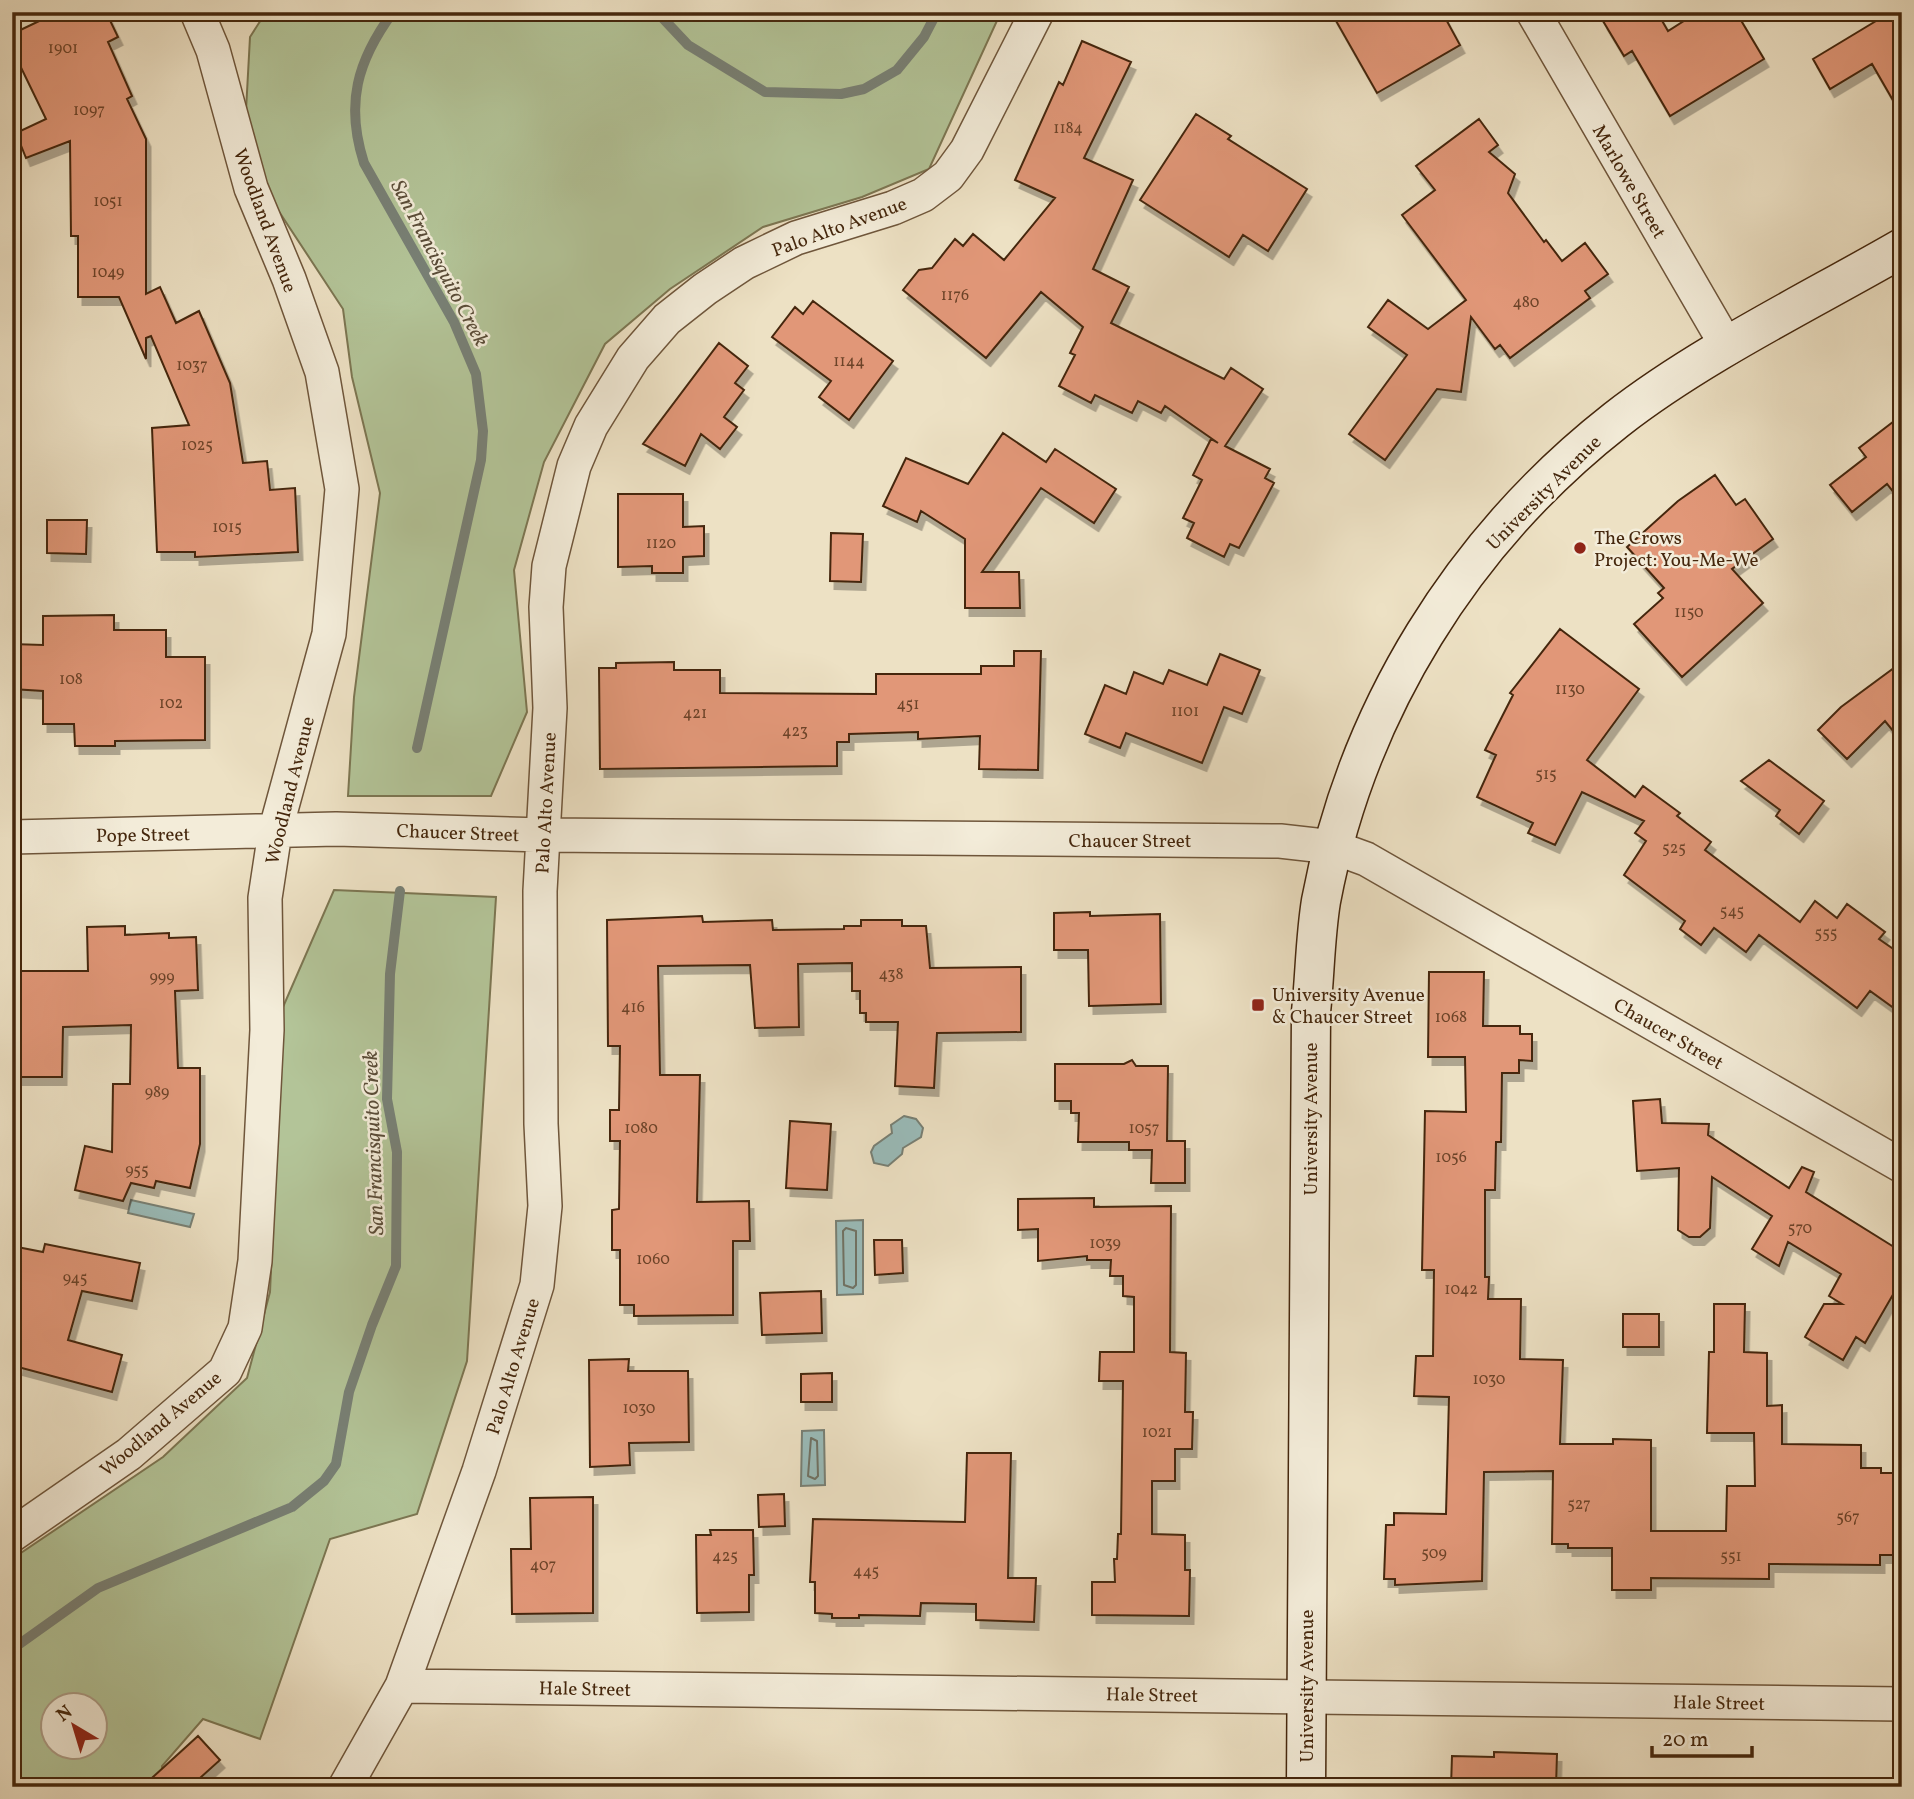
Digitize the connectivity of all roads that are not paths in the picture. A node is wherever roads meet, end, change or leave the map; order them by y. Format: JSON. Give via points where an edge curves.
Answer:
{"nodes":[{"id":1,"x":1037,"y":12,"type":"edge"},
{"id":2,"x":1534,"y":12,"type":"edge"},
{"id":3,"x":210,"y":18,"type":"edge"},
{"id":4,"x":1902,"y":248,"type":"edge"},
{"id":5,"x":1728,"y":348,"type":"junction"},
{"id":6,"x":275,"y":832,"type":"junction"},
{"id":7,"x":543,"y":835,"type":"junction"},
{"id":8,"x":12,"y":837,"type":"edge"},
{"id":9,"x":1333,"y":847,"type":"junction"},
{"id":10,"x":1902,"y":1167,"type":"edge"},
{"id":11,"x":12,"y":1535,"type":"edge"},
{"id":12,"x":402,"y":1686,"type":"junction"},
{"id":13,"x":1306,"y":1696,"type":"junction"},
{"id":14,"x":1902,"y":1703,"type":"edge"},
{"id":15,"x":345,"y":1787,"type":"edge"},
{"id":16,"x":1306,"y":1787,"type":"edge"}],
"edges":[{"from":1,"to":7,"type":"street","name":"Palo Alto Avenue","via":[[967,150],[948,176],[923,195],[893,208],[796,238],[744,263],[705,289],[667,319],[632,358],[591,426],[574,466],[549,566],[545,632],[550,708]]},
{"from":2,"to":5,"type":"street","name":"Marlowe Street"},
{"from":3,"to":6,"type":"street","name":"Woodland Avenue","via":[[251,188],[322,372],[342,489],[329,634]]},
{"from":4,"to":5,"type":"main road","name":"University Avenue"},
{"from":5,"to":9,"type":"main road","name":"University Avenue","via":[[1617,419],[1489,543],[1426,630],[1392,690],[1367,744]]},
{"from":6,"to":7,"type":"street","name":"Chaucer Street","via":[[336,829]]},
{"from":6,"to":8,"type":"street","name":"Pope Street"},
{"from":6,"to":11,"type":"street","name":"Woodland Avenue","via":[[265,898],[267,1030],[255,1261],[245,1328],[225,1371],[193,1400],[129,1454]]},
{"from":7,"to":9,"type":"street","name":"Chaucer Street","via":[[1280,841]]},
{"from":7,"to":12,"type":"street","name":"Palo Alto Avenue","via":[[541,1124],[545,1206],[537,1285],[480,1471]]},
{"from":9,"to":10,"type":"street","name":"Chaucer Street","via":[[1366,859]]},
{"from":9,"to":13,"type":"main road","name":"University Avenue","via":[[1321,904],[1311,1012]]},
{"from":12,"to":13,"type":"street","name":"Hale Street"},
{"from":12,"to":15,"type":"street","name":"Palo Alto Avenue"},
{"from":13,"to":14,"type":"street","name":"Hale Street"},
{"from":13,"to":16,"type":"main road","name":"University Avenue"}]}
